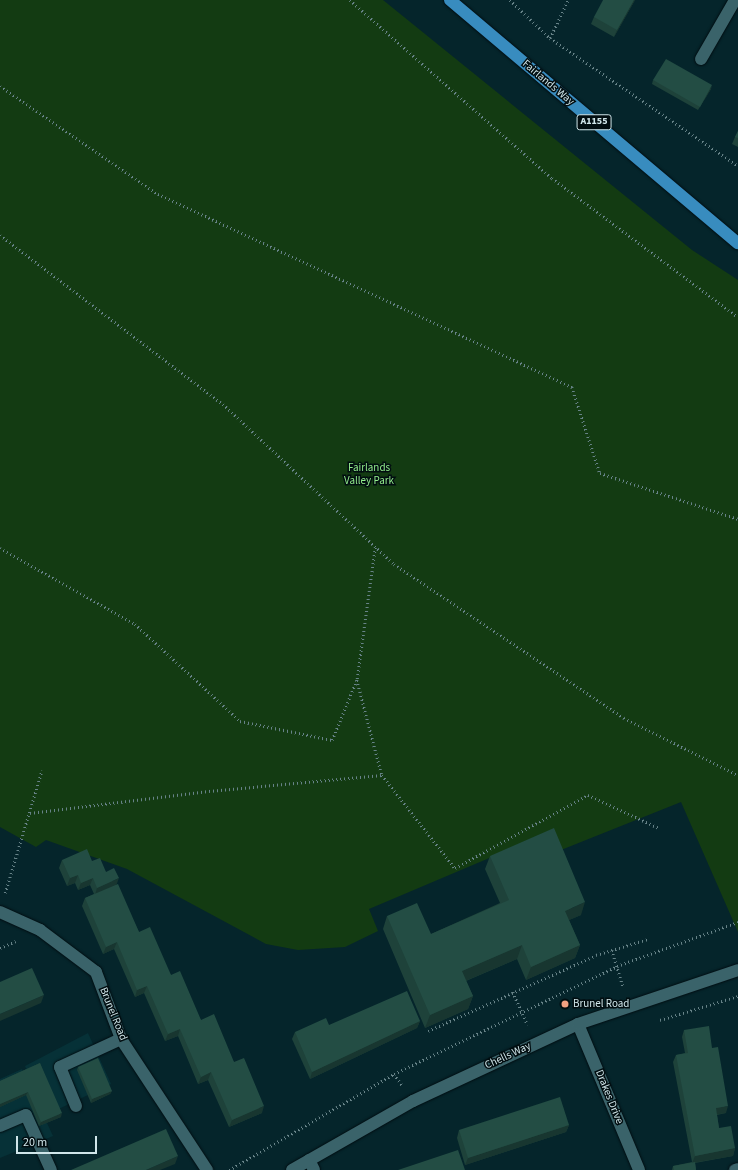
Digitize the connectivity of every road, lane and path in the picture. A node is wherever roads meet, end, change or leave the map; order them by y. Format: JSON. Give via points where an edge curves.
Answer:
{"nodes":[{"id":1,"x":350,"y":0,"type":"edge"},
{"id":2,"x":450,"y":0,"type":"edge"},
{"id":3,"x":510,"y":0,"type":"edge"},
{"id":4,"x":568,"y":0,"type":"edge"},
{"id":5,"x":735,"y":0,"type":"edge"},
{"id":6,"x":550,"y":38,"type":"junction"},
{"id":7,"x":701,"y":59,"type":"dead end"},
{"id":8,"x":0,"y":86,"type":"edge"},
{"id":9,"x":738,"y":166,"type":"edge"},
{"id":10,"x":0,"y":234,"type":"edge"},
{"id":11,"x":738,"y":243,"type":"edge"},
{"id":12,"x":738,"y":317,"type":"edge"},
{"id":13,"x":738,"y":519,"type":"edge"},
{"id":14,"x":375,"y":546,"type":"junction"},
{"id":15,"x":0,"y":548,"type":"edge"},
{"id":16,"x":357,"y":679,"type":"junction"},
{"id":17,"x":42,"y":770,"type":"dead end"},
{"id":18,"x":382,"y":774,"type":"junction"},
{"id":19,"x":738,"y":775,"type":"edge"},
{"id":20,"x":30,"y":813,"type":"junction"},
{"id":21,"x":659,"y":828,"type":"dead end"},
{"id":22,"x":5,"y":894,"type":"dead end"},
{"id":23,"x":0,"y":912,"type":"edge"},
{"id":24,"x":738,"y":922,"type":"edge"},
{"id":25,"x":648,"y":939,"type":"dead end"},
{"id":26,"x":738,"y":970,"type":"edge"},
{"id":27,"x":513,"y":992,"type":"junction"},
{"id":28,"x":522,"y":1012,"type":"junction"},
{"id":29,"x":578,"y":1024,"type":"junction"},
{"id":30,"x":428,"y":1031,"type":"edge"},
{"id":31,"x":121,"y":1038,"type":"junction"},
{"id":32,"x":536,"y":1043,"type":"junction"},
{"id":33,"x":76,"y":1106,"type":"dead end"},
{"id":34,"x":0,"y":1126,"type":"edge"},
{"id":35,"x":311,"y":1165,"type":"edge"},
{"id":36,"x":51,"y":1170,"type":"edge"},
{"id":37,"x":207,"y":1170,"type":"edge"},
{"id":38,"x":229,"y":1170,"type":"edge"},
{"id":39,"x":292,"y":1170,"type":"edge"},
{"id":40,"x":639,"y":1170,"type":"edge"}],
"edges":[{"from":1,"to":12,"type":"path","via":[[552,178]]},
{"from":2,"to":11,"type":"main road","name":"Fairlands Way","number":"A1155"},
{"from":3,"to":6,"type":"path"},
{"from":4,"to":6,"type":"path"},
{"from":5,"to":7,"type":"street"},
{"from":6,"to":9,"type":"path"},
{"from":8,"to":13,"type":"path","via":[[158,194],[572,387],[600,473]]},
{"from":10,"to":14,"type":"path","via":[[223,404]]},
{"from":14,"to":16,"type":"path"},
{"from":14,"to":19,"type":"path","via":[[394,564],[624,718]]},
{"from":15,"to":16,"type":"path","via":[[135,624],[240,721],[332,740]]},
{"from":16,"to":18,"type":"path"},
{"from":17,"to":20,"type":"path"},
{"from":18,"to":20,"type":"path","via":[[209,791]]},
{"from":18,"to":21,"type":"path","via":[[455,868],[588,795]]},
{"from":20,"to":22,"type":"path"},
{"from":23,"to":31,"type":"street","name":"Brunel Road","via":[[40,930],[96,972]]},
{"from":24,"to":28,"type":"path","via":[[617,966]]},
{"from":25,"to":27,"type":"path","via":[[596,955]]},
{"from":26,"to":29,"type":"street","name":"Chells Way"},
{"from":27,"to":28,"type":"path"},
{"from":27,"to":30,"type":"path"},
{"from":28,"to":32,"type":"path"},
{"from":28,"to":38,"type":"path","via":[[394,1074]]},
{"from":29,"to":32,"type":"street","name":"Chells Way"},
{"from":29,"to":40,"type":"street","name":"Drakes Drive"},
{"from":31,"to":33,"type":"street","via":[[60,1067]]},
{"from":31,"to":37,"type":"street","name":"Brunel Road"},
{"from":32,"to":35,"type":"street","name":"Chells Way","via":[[413,1101]]},
{"from":34,"to":36,"type":"street","via":[[26,1115]]},
{"from":35,"to":39,"type":"street","name":"Chells Way"}]}
